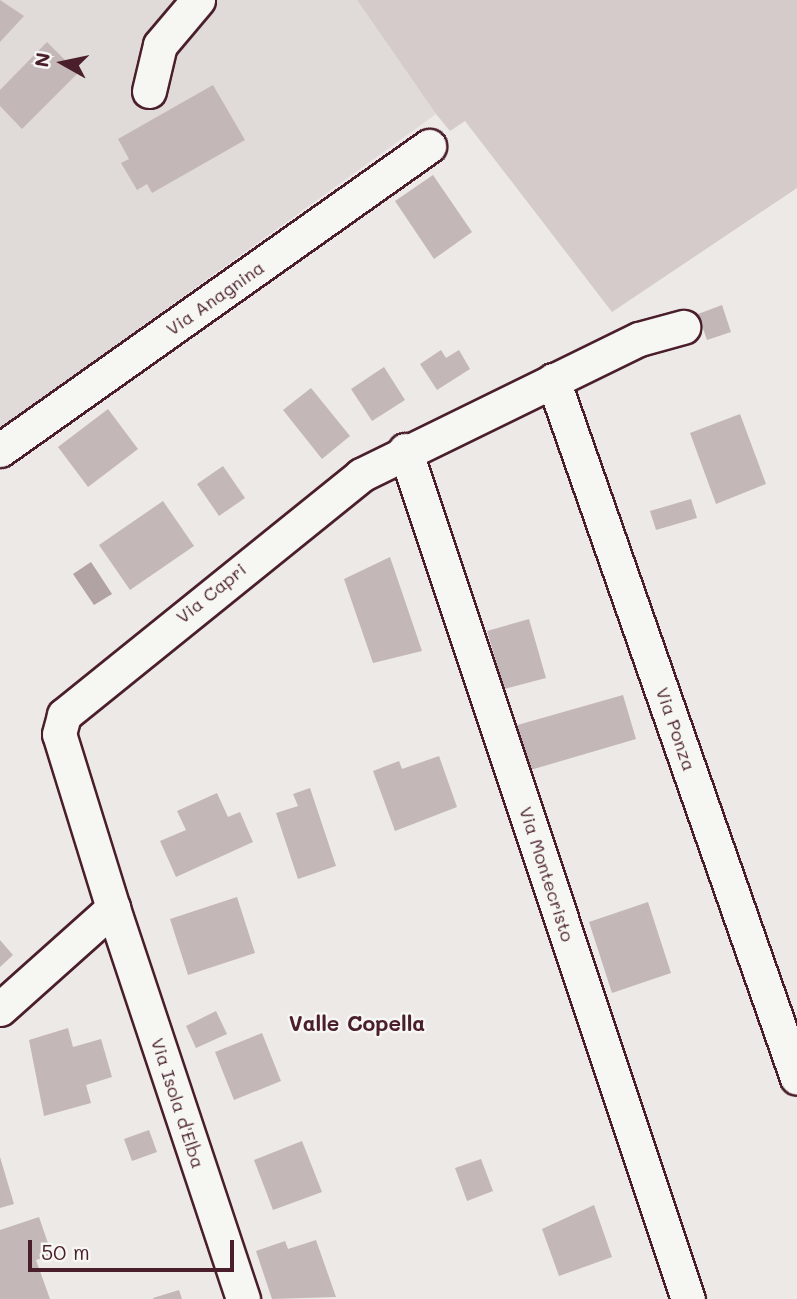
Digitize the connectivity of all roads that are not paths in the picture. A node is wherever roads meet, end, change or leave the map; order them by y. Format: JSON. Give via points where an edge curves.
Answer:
{"nodes":[{"id":1,"x":198,"y":0,"type":"edge"},
{"id":2,"x":149,"y":92,"type":"dead end"},
{"id":3,"x":429,"y":146,"type":"dead end"},
{"id":4,"x":683,"y":327,"type":"dead end"},
{"id":5,"x":554,"y":380,"type":"junction"},
{"id":6,"x":0,"y":450,"type":"edge"},
{"id":7,"x":405,"y":450,"type":"junction"},
{"id":8,"x":113,"y":908,"type":"junction"},
{"id":9,"x":0,"y":1009,"type":"edge"},
{"id":10,"x":797,"y":1078,"type":"edge"},
{"id":11,"x":243,"y":1299,"type":"edge"},
{"id":12,"x":688,"y":1299,"type":"edge"}],
"edges":[{"from":1,"to":2,"type":"street","via":[[160,45]]},
{"from":3,"to":6,"type":"street","name":"Via Anagnina"},
{"from":4,"to":5,"type":"street","name":"Via Capri","via":[[639,339]]},
{"from":5,"to":7,"type":"street","name":"Via Capri"},
{"from":5,"to":10,"type":"street","name":"Via Ponza"},
{"from":7,"to":8,"type":"street","name":"Via Capri","via":[[361,475],[230,576],[61,719],[59,734]]},
{"from":7,"to":12,"type":"street","name":"Via Montecristo"},
{"from":8,"to":9,"type":"street"},
{"from":8,"to":11,"type":"street","name":"Via Isola d'Elba"}]}
